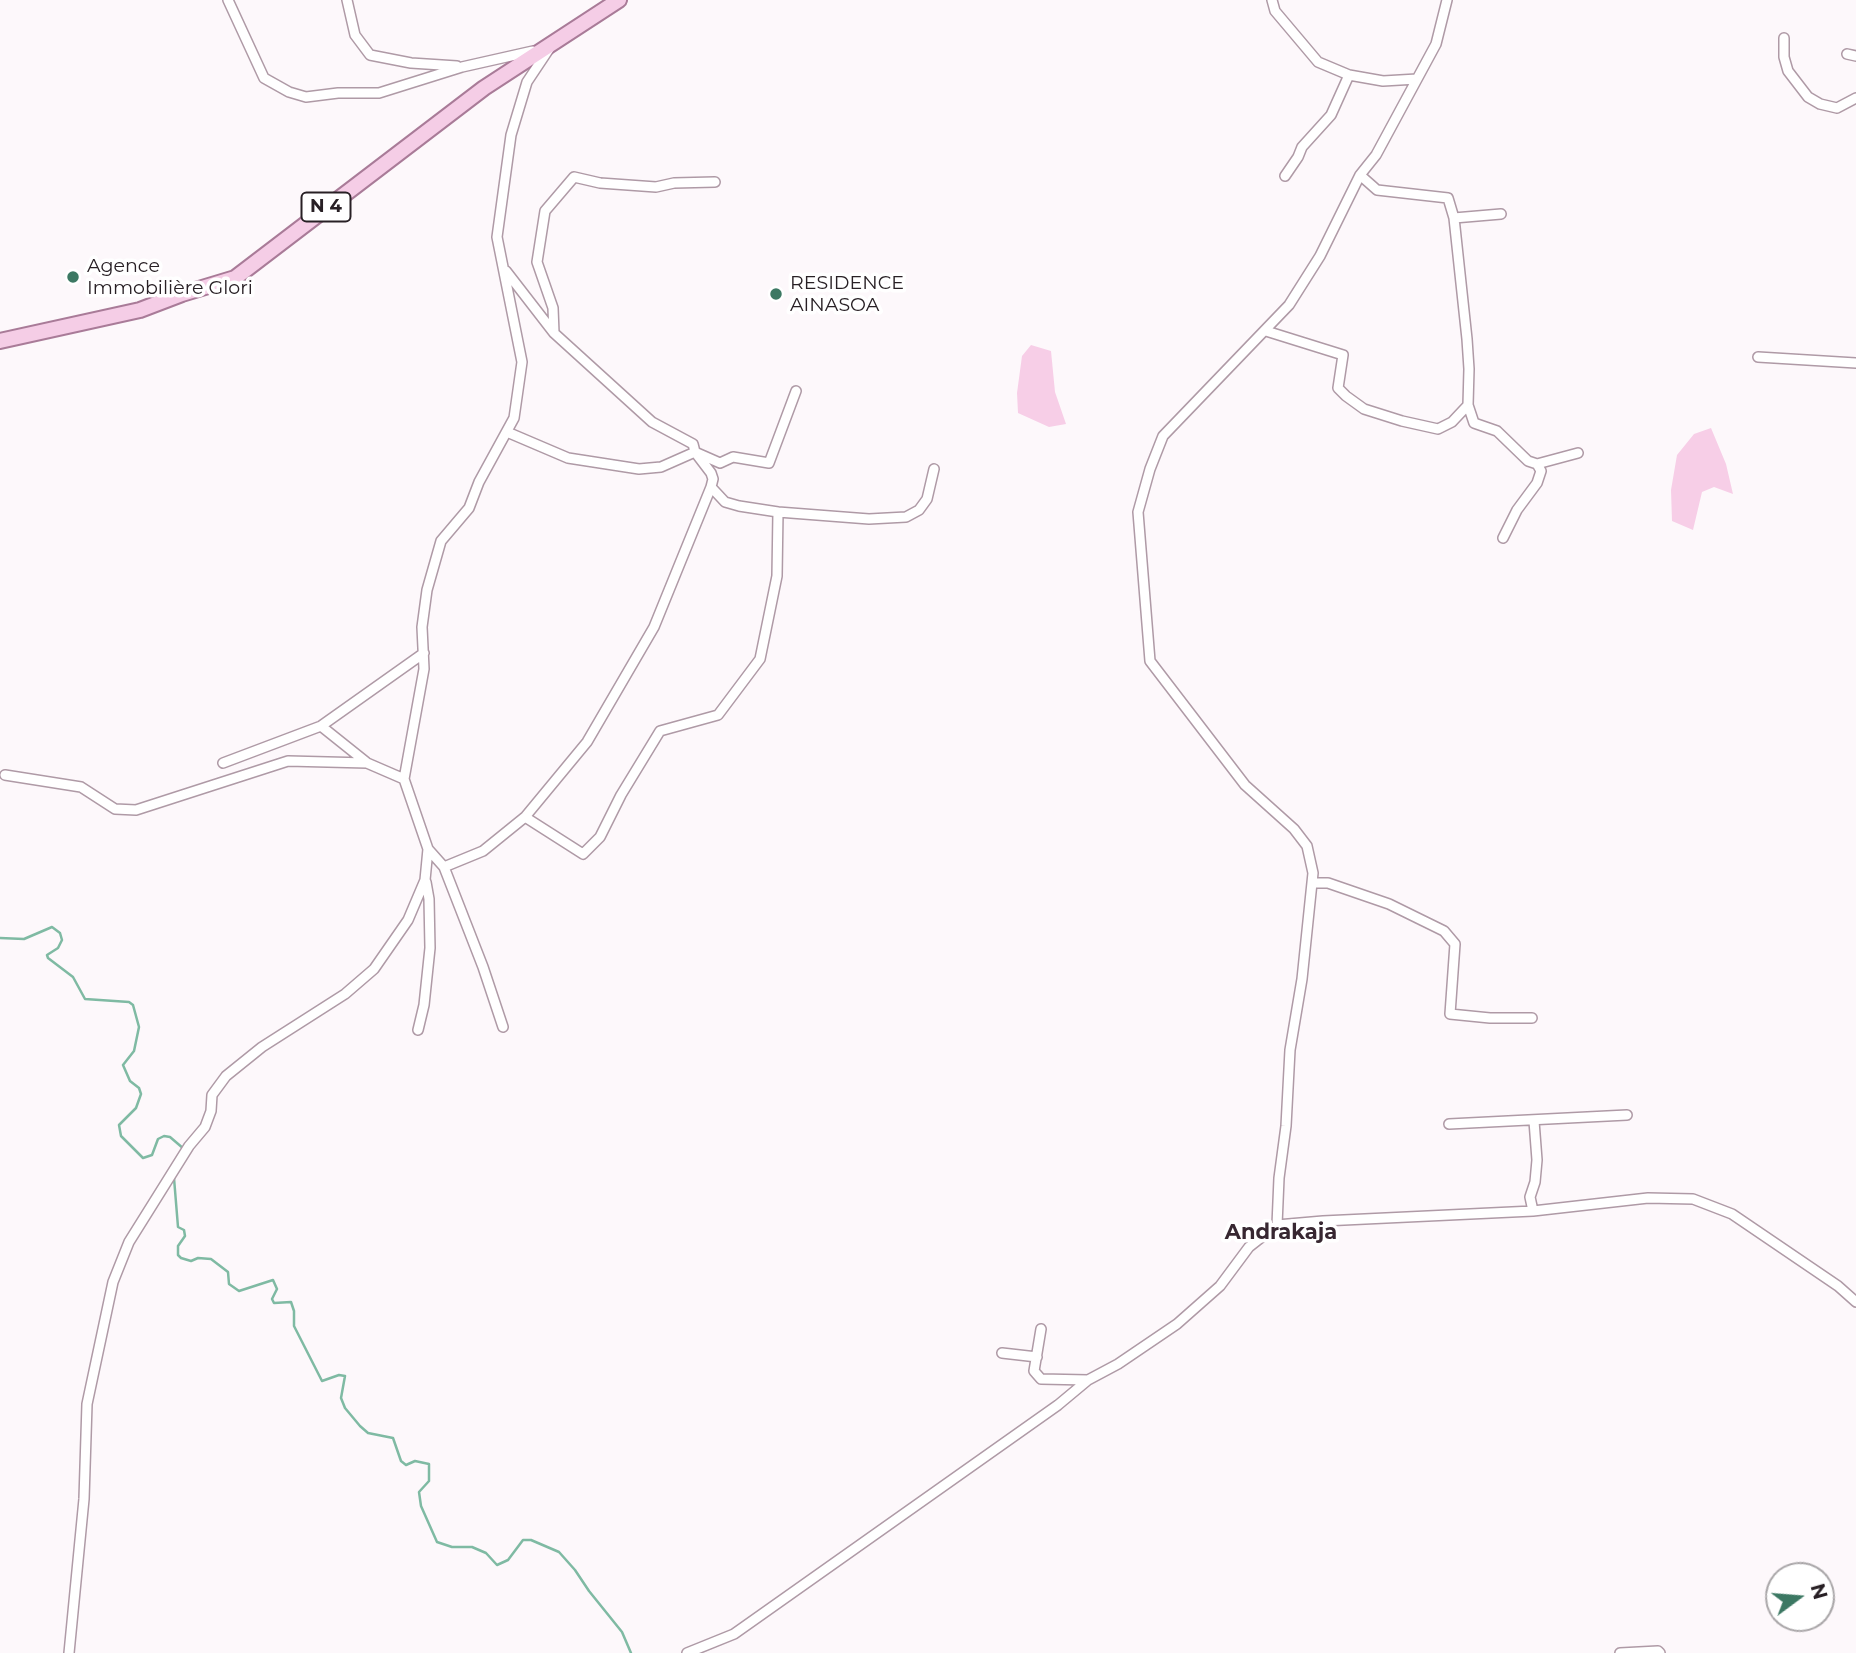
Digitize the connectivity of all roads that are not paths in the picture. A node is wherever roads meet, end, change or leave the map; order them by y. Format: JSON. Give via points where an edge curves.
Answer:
{"nodes":[{"id":1,"x":228,"y":0,"type":"edge"},
{"id":2,"x":347,"y":0,"type":"edge"},
{"id":3,"x":619,"y":0,"type":"edge"},
{"id":4,"x":1272,"y":0,"type":"edge"},
{"id":5,"x":1447,"y":0,"type":"edge"},
{"id":6,"x":1784,"y":38,"type":"dead end"},
{"id":7,"x":552,"y":45,"type":"junction"},
{"id":8,"x":462,"y":66,"type":"junction"},
{"id":9,"x":1349,"y":75,"type":"junction"},
{"id":10,"x":1417,"y":79,"type":"junction"},
{"id":11,"x":1856,"y":98,"type":"edge"},
{"id":12,"x":1360,"y":175,"type":"junction"},
{"id":13,"x":1285,"y":176,"type":"dead end"},
{"id":14,"x":715,"y":182,"type":"dead end"},
{"id":15,"x":1501,"y":215,"type":"dead end"},
{"id":16,"x":1454,"y":218,"type":"junction"},
{"id":17,"x":503,"y":267,"type":"junction"},
{"id":18,"x":1266,"y":331,"type":"junction"},
{"id":19,"x":554,"y":333,"type":"junction"},
{"id":20,"x":0,"y":341,"type":"edge"},
{"id":21,"x":1758,"y":357,"type":"dead end"},
{"id":22,"x":1856,"y":363,"type":"edge"},
{"id":23,"x":796,"y":391,"type":"dead end"},
{"id":24,"x":1468,"y":405,"type":"junction"},
{"id":25,"x":507,"y":432,"type":"junction"},
{"id":26,"x":695,"y":452,"type":"junction"},
{"id":27,"x":1578,"y":453,"type":"dead end"},
{"id":28,"x":1538,"y":464,"type":"junction"},
{"id":29,"x":934,"y":469,"type":"dead end"},
{"id":30,"x":711,"y":487,"type":"junction"},
{"id":31,"x":778,"y":512,"type":"junction"},
{"id":32,"x":1503,"y":538,"type":"dead end"},
{"id":33,"x":425,"y":653,"type":"junction"},
{"id":34,"x":321,"y":726,"type":"junction"},
{"id":35,"x":223,"y":763,"type":"dead end"},
{"id":36,"x":367,"y":763,"type":"junction"},
{"id":37,"x":5,"y":775,"type":"dead end"},
{"id":38,"x":404,"y":779,"type":"junction"},
{"id":39,"x":525,"y":817,"type":"junction"},
{"id":40,"x":428,"y":849,"type":"junction"},
{"id":41,"x":444,"y":867,"type":"junction"},
{"id":42,"x":425,"y":880,"type":"junction"},
{"id":43,"x":1313,"y":883,"type":"junction"},
{"id":44,"x":1532,"y":1018,"type":"dead end"},
{"id":45,"x":503,"y":1027,"type":"dead end"},
{"id":46,"x":418,"y":1030,"type":"dead end"},
{"id":47,"x":1627,"y":1115,"type":"dead end"},
{"id":48,"x":1534,"y":1121,"type":"junction"},
{"id":49,"x":1449,"y":1124,"type":"dead end"},
{"id":50,"x":1533,"y":1211,"type":"junction"},
{"id":51,"x":1277,"y":1225,"type":"junction"},
{"id":52,"x":1856,"y":1302,"type":"edge"},
{"id":53,"x":1041,"y":1329,"type":"dead end"},
{"id":54,"x":1002,"y":1353,"type":"dead end"},
{"id":55,"x":1037,"y":1357,"type":"junction"},
{"id":56,"x":1088,"y":1380,"type":"junction"},
{"id":57,"x":69,"y":1653,"type":"edge"},
{"id":58,"x":687,"y":1653,"type":"edge"},
{"id":59,"x":1620,"y":1653,"type":"edge"},
{"id":60,"x":1660,"y":1653,"type":"edge"}],
"edges":[{"from":1,"to":8,"type":"street","via":[[264,78],[306,97],[379,93]]},
{"from":2,"to":8,"type":"street","via":[[355,35],[370,55]]},
{"from":3,"to":7,"type":"main road","number":"N 4"},
{"from":4,"to":9,"type":"street","via":[[1275,11],[1318,62]]},
{"from":5,"to":10,"type":"street","via":[[1436,44]]},
{"from":6,"to":11,"type":"street","via":[[1788,71],[1808,97],[1837,108]]},
{"from":7,"to":8,"type":"street"},
{"from":7,"to":17,"type":"street","via":[[527,82],[511,135],[497,237]]},
{"from":7,"to":20,"type":"main road","number":"N 4","via":[[484,88],[235,278],[140,310]]},
{"from":9,"to":10,"type":"street","via":[[1383,81]]},
{"from":9,"to":13,"type":"street","via":[[1331,115],[1301,147]]},
{"from":10,"to":12,"type":"street","via":[[1376,155]]},
{"from":12,"to":16,"type":"street","via":[[1377,190],[1448,198]]},
{"from":12,"to":18,"type":"street","via":[[1320,256]]},
{"from":14,"to":19,"type":"street","via":[[656,187],[574,177],[545,211],[537,262],[553,309]]},
{"from":15,"to":16,"type":"street"},
{"from":16,"to":24,"type":"street","via":[[1467,339]]},
{"from":17,"to":19,"type":"street"},
{"from":17,"to":25,"type":"street","via":[[522,362],[514,418]]},
{"from":18,"to":24,"type":"street","via":[[1343,355],[1338,388],[1364,409],[1438,429]]},
{"from":18,"to":43,"type":"street","via":[[1163,436],[1150,469],[1138,512],[1150,662],[1245,785],[1307,846]]},
{"from":19,"to":26,"type":"street","via":[[652,422],[692,444]]},
{"from":21,"to":22,"type":"street"},
{"from":23,"to":26,"type":"street","via":[[769,463],[733,457],[720,463]]},
{"from":24,"to":28,"type":"street","via":[[1474,423],[1497,431],[1528,461]]},
{"from":25,"to":26,"type":"street","via":[[568,458],[639,469],[661,467]]},
{"from":25,"to":33,"type":"street","via":[[469,508],[441,541],[434,557],[422,627]]},
{"from":26,"to":30,"type":"street","via":[[711,473]]},
{"from":27,"to":28,"type":"street"},
{"from":28,"to":32,"type":"street","via":[[1537,483]]},
{"from":29,"to":31,"type":"street","via":[[927,499],[906,517]]},
{"from":30,"to":31,"type":"street","via":[[726,502]]},
{"from":30,"to":39,"type":"street","via":[[637,659],[587,741]]},
{"from":31,"to":39,"type":"street","via":[[777,576],[760,659],[718,715],[660,731],[600,836],[583,854]]},
{"from":33,"to":34,"type":"street"},
{"from":33,"to":38,"type":"street"},
{"from":34,"to":35,"type":"street"},
{"from":34,"to":36,"type":"street"},
{"from":36,"to":37,"type":"street","via":[[288,761],[136,810],[115,809],[81,787]]},
{"from":36,"to":38,"type":"street"},
{"from":38,"to":40,"type":"street"},
{"from":39,"to":41,"type":"street","via":[[482,851]]},
{"from":40,"to":41,"type":"street"},
{"from":40,"to":42,"type":"street"},
{"from":41,"to":45,"type":"street"},
{"from":42,"to":46,"type":"street","via":[[430,948]]},
{"from":42,"to":57,"type":"street","via":[[408,920],[374,969],[345,995],[262,1047],[226,1076],[212,1095],[205,1127],[129,1242],[113,1282],[88,1404]]},
{"from":43,"to":44,"type":"street","via":[[1328,883],[1389,904],[1444,932],[1455,944],[1450,1014]]},
{"from":43,"to":51,"type":"street","via":[[1290,1050]]},
{"from":47,"to":48,"type":"street"},
{"from":48,"to":49,"type":"street"},
{"from":48,"to":50,"type":"street"},
{"from":50,"to":51,"type":"street"},
{"from":50,"to":52,"type":"street","via":[[1648,1198],[1693,1199],[1732,1214]]},
{"from":51,"to":56,"type":"street","via":[[1249,1247],[1220,1286],[1177,1324]]},
{"from":53,"to":55,"type":"street"},
{"from":54,"to":55,"type":"street"},
{"from":55,"to":56,"type":"street","via":[[1034,1371],[1041,1380]]},
{"from":56,"to":58,"type":"street","via":[[734,1634]]},
{"from":59,"to":60,"type":"street"}]}
